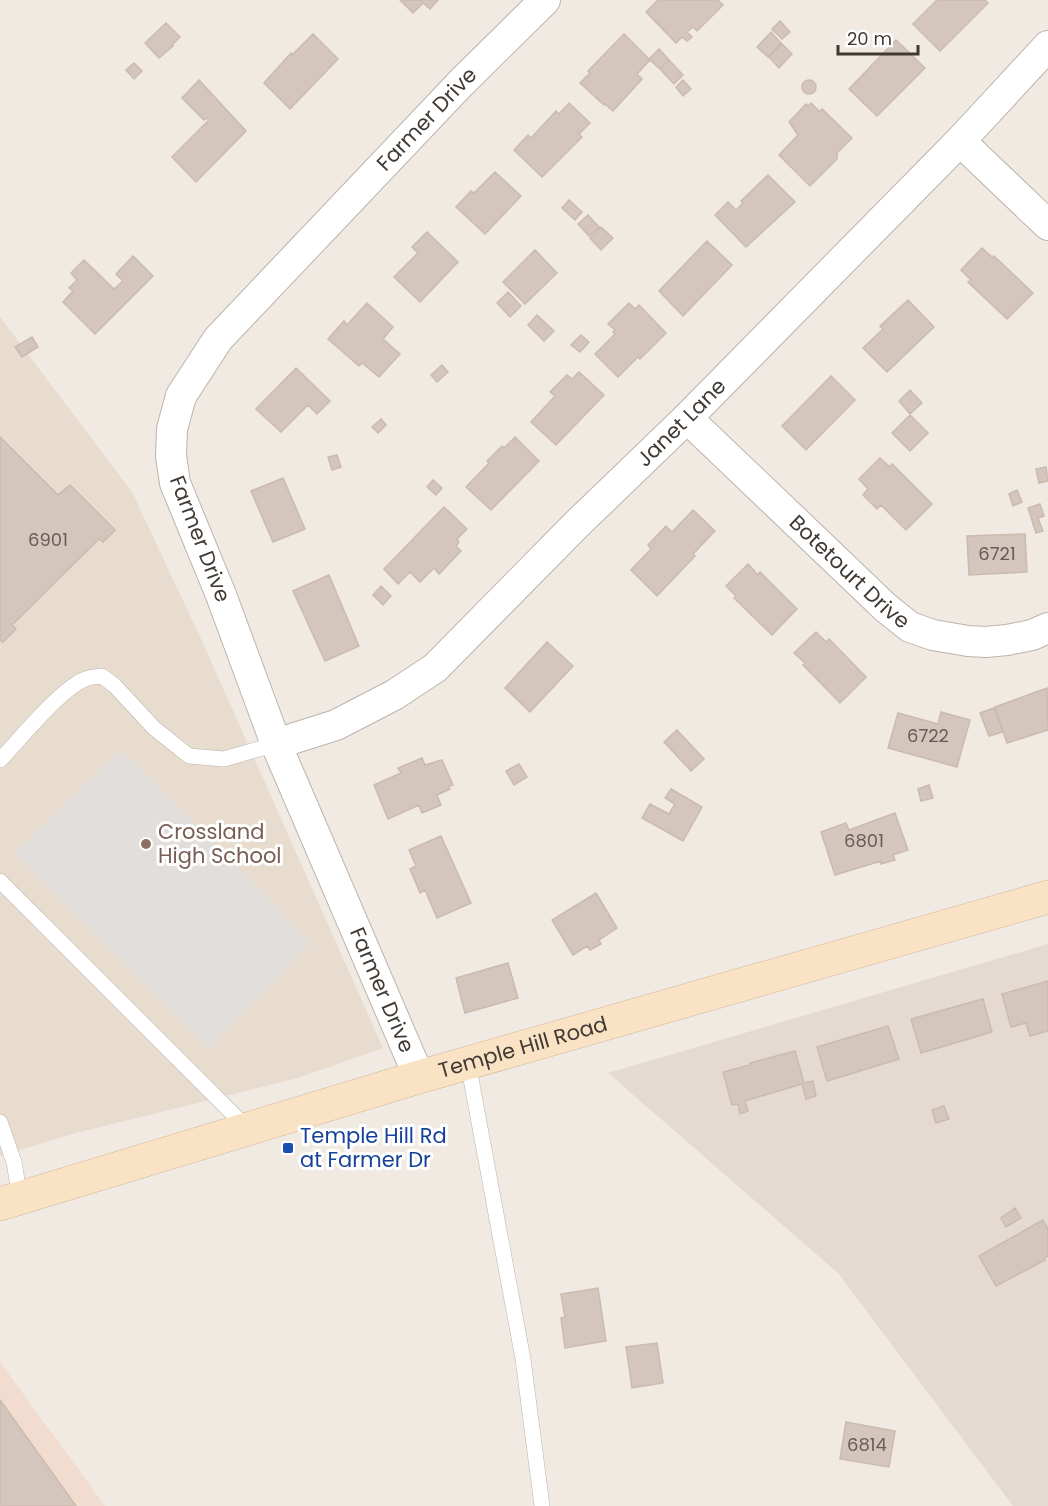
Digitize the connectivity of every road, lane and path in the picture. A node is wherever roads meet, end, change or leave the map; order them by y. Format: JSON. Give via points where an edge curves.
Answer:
{"nodes":[{"id":1,"x":545,"y":0,"type":"edge"},
{"id":2,"x":1048,"y":46,"type":"edge"},
{"id":3,"x":960,"y":141,"type":"junction"},
{"id":4,"x":1048,"y":225,"type":"edge"},
{"id":5,"x":687,"y":418,"type":"junction"},
{"id":6,"x":1048,"y":628,"type":"edge"},
{"id":7,"x":276,"y":744,"type":"junction"},
{"id":8,"x":0,"y":760,"type":"edge"},
{"id":9,"x":0,"y":881,"type":"edge"},
{"id":10,"x":1048,"y":897,"type":"edge"},
{"id":11,"x":468,"y":1062,"type":"junction"},
{"id":12,"x":419,"y":1077,"type":"junction"},
{"id":13,"x":0,"y":1122,"type":"edge"},
{"id":14,"x":249,"y":1130,"type":"junction"},
{"id":15,"x":10,"y":1201,"type":"edge"},
{"id":16,"x":542,"y":1506,"type":"edge"}],
"edges":[{"from":1,"to":7,"type":"street","name":"Farmer Drive","via":[[254,299],[218,339],[181,396],[172,429],[176,483]]},
{"from":2,"to":3,"type":"street","name":"Janet Lane"},
{"from":3,"to":4,"type":"street"},
{"from":3,"to":5,"type":"street","name":"Janet Lane"},
{"from":5,"to":6,"type":"street","name":"Botetourt Drive","via":[[910,627],[933,635],[986,642],[1032,635]]},
{"from":5,"to":7,"type":"street","name":"Janet Lane","via":[[435,668],[336,725]]},
{"from":7,"to":8,"type":"lane","via":[[224,759],[189,756],[154,728],[102,676],[73,686]]},
{"from":7,"to":12,"type":"street","name":"Farmer Drive"},
{"from":9,"to":14,"type":"lane"},
{"from":10,"to":11,"type":"main road","name":"Temple Hill Road"},
{"from":11,"to":12,"type":"main road","name":"Temple Hill Road"},
{"from":11,"to":16,"type":"lane","via":[[523,1359]]},
{"from":12,"to":14,"type":"main road","name":"Temple Hill Road"},
{"from":13,"to":15,"type":"lane","via":[[14,1162]]},
{"from":14,"to":15,"type":"main road","name":"Temple Hill Road"}]}
